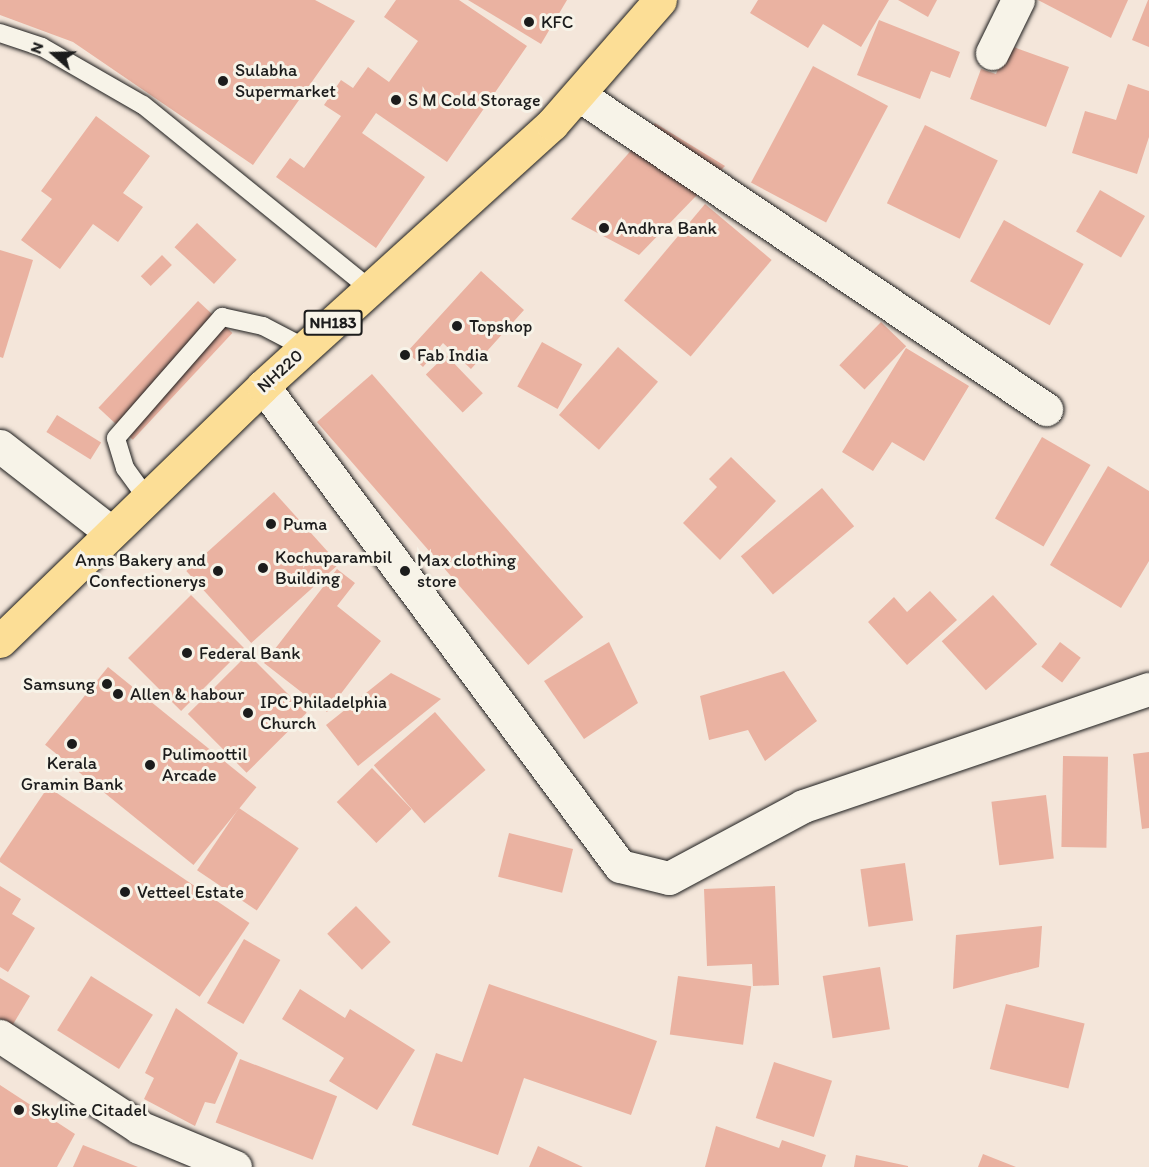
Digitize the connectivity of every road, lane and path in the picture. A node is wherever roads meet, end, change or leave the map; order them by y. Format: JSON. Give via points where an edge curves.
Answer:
{"nodes":[{"id":1,"x":660,"y":0,"type":"edge"},
{"id":2,"x":1018,"y":0,"type":"edge"},
{"id":3,"x":0,"y":33,"type":"edge"},
{"id":4,"x":992,"y":53,"type":"dead end"},
{"id":5,"x":579,"y":95,"type":"junction"},
{"id":6,"x":370,"y":289,"type":"junction"},
{"id":7,"x":305,"y":348,"type":"junction"},
{"id":8,"x":263,"y":386,"type":"junction"},
{"id":9,"x":1046,"y":409,"type":"dead end"},
{"id":10,"x":0,"y":446,"type":"edge"},
{"id":11,"x":146,"y":497,"type":"junction"},
{"id":12,"x":109,"y":531,"type":"junction"},
{"id":13,"x":0,"y":641,"type":"edge"},
{"id":14,"x":1149,"y":690,"type":"edge"},
{"id":15,"x":0,"y":1036,"type":"edge"},
{"id":16,"x":235,"y":1167,"type":"edge"}],
"edges":[{"from":1,"to":5,"type":"highway","name":"NH220","number":"NH183"},
{"from":2,"to":4,"type":"street"},
{"from":3,"to":6,"type":"lane","via":[[42,47],[143,105]]},
{"from":5,"to":6,"type":"highway","name":"NH220","number":"NH183"},
{"from":5,"to":9,"type":"street"},
{"from":6,"to":7,"type":"highway","name":"NH220","number":"NH183"},
{"from":7,"to":8,"type":"highway","name":"NH220","number":"NH183"},
{"from":7,"to":11,"type":"lane","via":[[263,326],[222,317],[116,438],[125,468]]},
{"from":8,"to":11,"type":"highway","name":"NH220","number":"NH183"},
{"from":8,"to":14,"type":"street","via":[[621,866],[669,878],[803,806]]},
{"from":10,"to":12,"type":"street"},
{"from":11,"to":12,"type":"highway","name":"NH220","number":"NH183"},
{"from":12,"to":13,"type":"highway","name":"NH220","number":"NH183"},
{"from":15,"to":16,"type":"street","via":[[139,1127]]}]}
